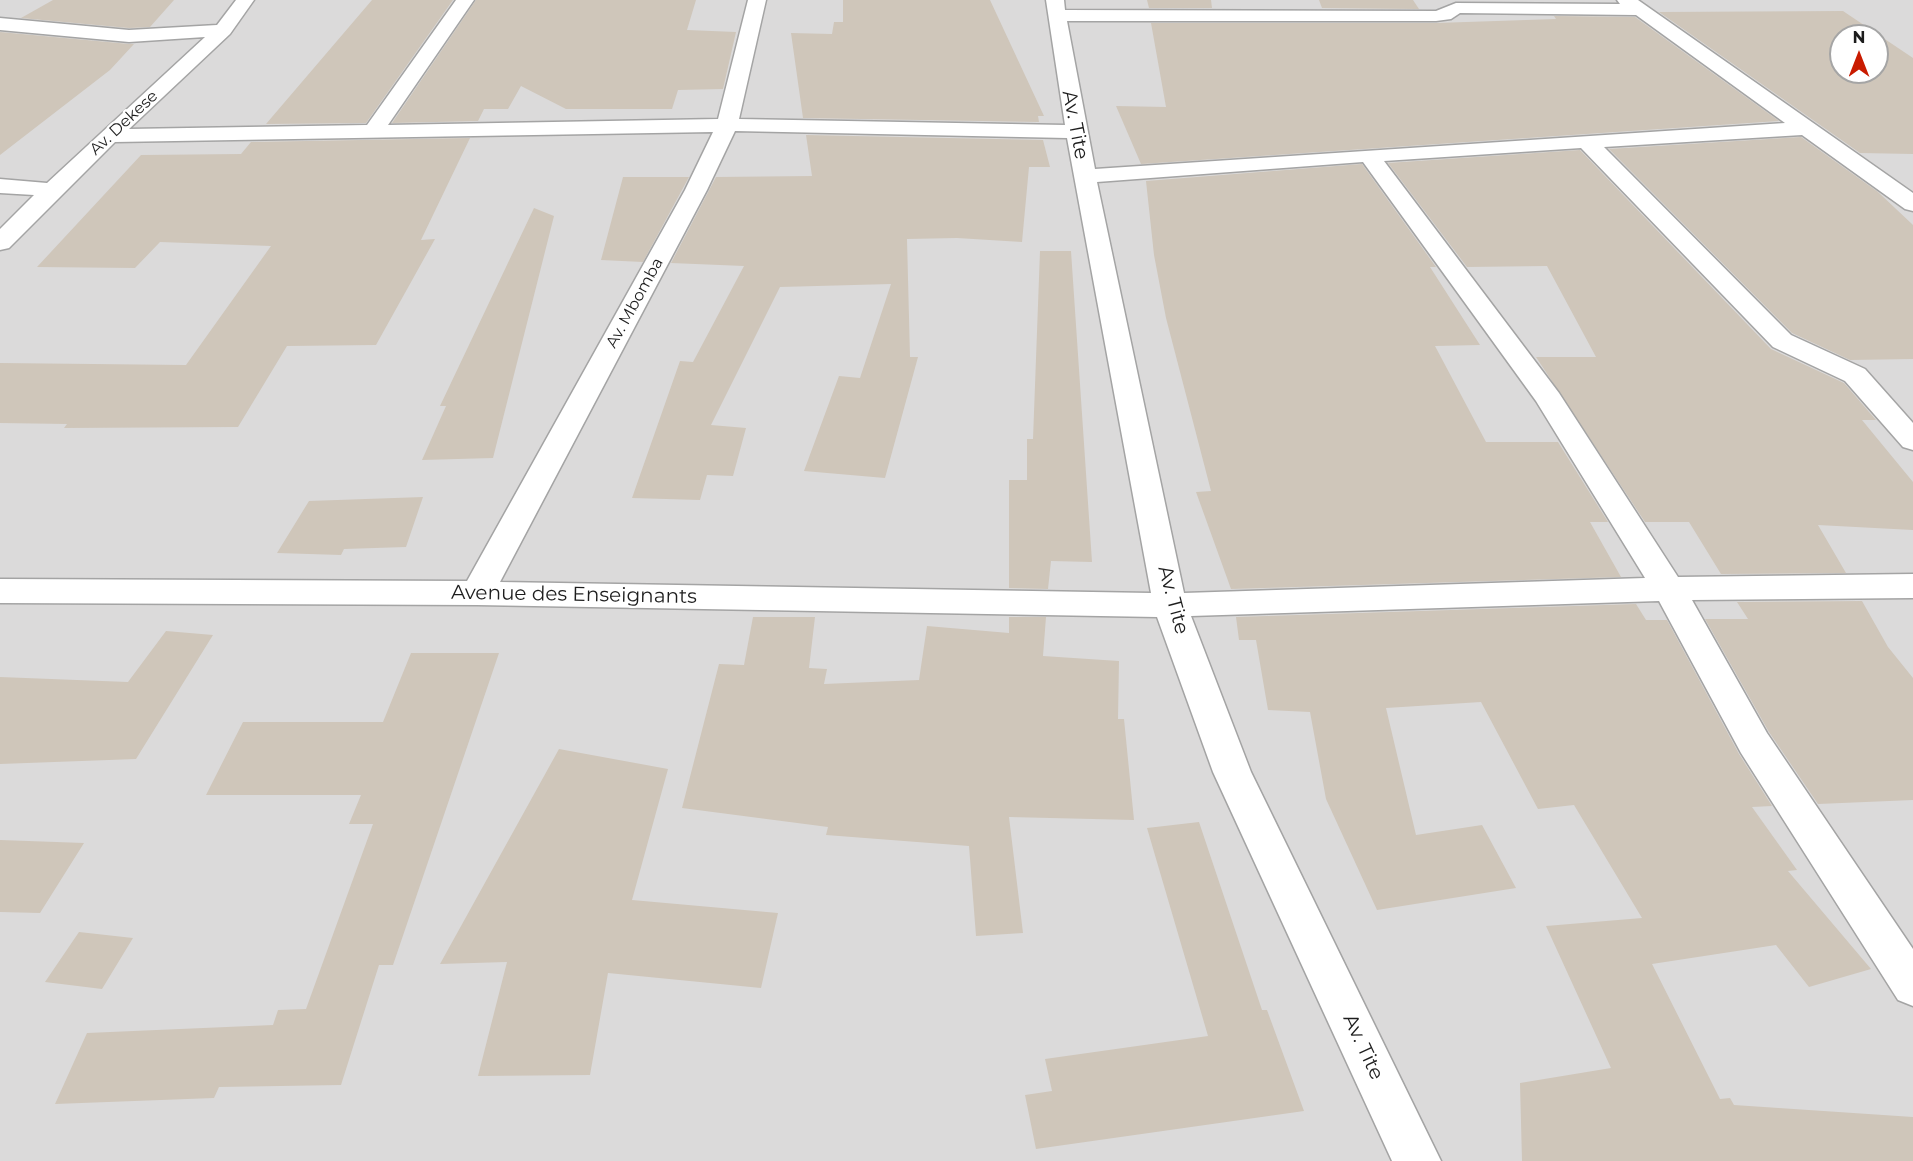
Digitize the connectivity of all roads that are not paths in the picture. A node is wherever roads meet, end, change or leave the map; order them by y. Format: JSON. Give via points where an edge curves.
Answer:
{"nodes":[{"id":1,"x":245,"y":0,"type":"edge"},
{"id":2,"x":465,"y":0,"type":"edge"},
{"id":3,"x":757,"y":0,"type":"edge"},
{"id":4,"x":1349,"y":0,"type":"edge"},
{"id":5,"x":1632,"y":5,"type":"edge"},
{"id":6,"x":1056,"y":8,"type":"edge"},
{"id":7,"x":1359,"y":17,"type":"junction"},
{"id":8,"x":0,"y":24,"type":"edge"},
{"id":9,"x":223,"y":30,"type":"junction"},
{"id":10,"x":727,"y":125,"type":"junction"},
{"id":11,"x":1806,"y":128,"type":"junction"},
{"id":12,"x":373,"y":131,"type":"junction"},
{"id":13,"x":1077,"y":132,"type":"junction"},
{"id":14,"x":111,"y":136,"type":"junction"},
{"id":15,"x":1587,"y":142,"type":"junction"},
{"id":16,"x":1369,"y":155,"type":"junction"},
{"id":17,"x":1084,"y":176,"type":"junction"},
{"id":18,"x":0,"y":186,"type":"edge"},
{"id":19,"x":52,"y":190,"type":"junction"},
{"id":20,"x":1913,"y":204,"type":"edge"},
{"id":21,"x":0,"y":243,"type":"edge"},
{"id":22,"x":1913,"y":441,"type":"edge"},
{"id":23,"x":1913,"y":586,"type":"edge"},
{"id":24,"x":1669,"y":589,"type":"junction"},
{"id":25,"x":0,"y":591,"type":"edge"},
{"id":26,"x":477,"y":592,"type":"junction"},
{"id":27,"x":1159,"y":605,"type":"junction"},
{"id":28,"x":1913,"y":986,"type":"edge"},
{"id":29,"x":1417,"y":1161,"type":"edge"}],
"edges":[{"from":1,"to":9,"type":"street","name":"Av. Dekese"},
{"from":2,"to":12,"type":"street"},
{"from":3,"to":10,"type":"street","name":"Av. Mbomba"},
{"from":4,"to":7,"type":"street"},
{"from":5,"to":7,"type":"street","via":[[1456,8],[1436,16]]},
{"from":5,"to":11,"type":"street"},
{"from":6,"to":7,"type":"street"},
{"from":6,"to":13,"type":"street","name":"Av. Tite"},
{"from":8,"to":9,"type":"street","via":[[129,36]]},
{"from":9,"to":14,"type":"street","name":"Av. Dekese"},
{"from":10,"to":12,"type":"street"},
{"from":10,"to":13,"type":"street"},
{"from":10,"to":26,"type":"street","name":"Av. Mbomba","via":[[696,190]]},
{"from":11,"to":15,"type":"street"},
{"from":11,"to":20,"type":"street"},
{"from":12,"to":14,"type":"street"},
{"from":13,"to":17,"type":"street","name":"Av. Tite"},
{"from":14,"to":19,"type":"street","name":"Av. Dekese"},
{"from":15,"to":16,"type":"street"},
{"from":15,"to":22,"type":"street","via":[[1782,341],[1855,375]]},
{"from":16,"to":17,"type":"street"},
{"from":16,"to":24,"type":"street","via":[[1549,399]]},
{"from":17,"to":27,"type":"street","name":"Av. Tite"},
{"from":18,"to":19,"type":"street"},
{"from":19,"to":21,"type":"street","name":"Av. Dekese"},
{"from":23,"to":24,"type":"street","name":"Avenue des Enseignants"},
{"from":24,"to":27,"type":"street","name":"Avenue des Enseignants"},
{"from":24,"to":28,"type":"street","via":[[1754,743]]},
{"from":25,"to":26,"type":"street","name":"Avenue des Enseignants"},
{"from":26,"to":27,"type":"street","name":"Avenue des Enseignants"},
{"from":27,"to":29,"type":"street","name":"Av. Tite","via":[[1232,772]]}]}
